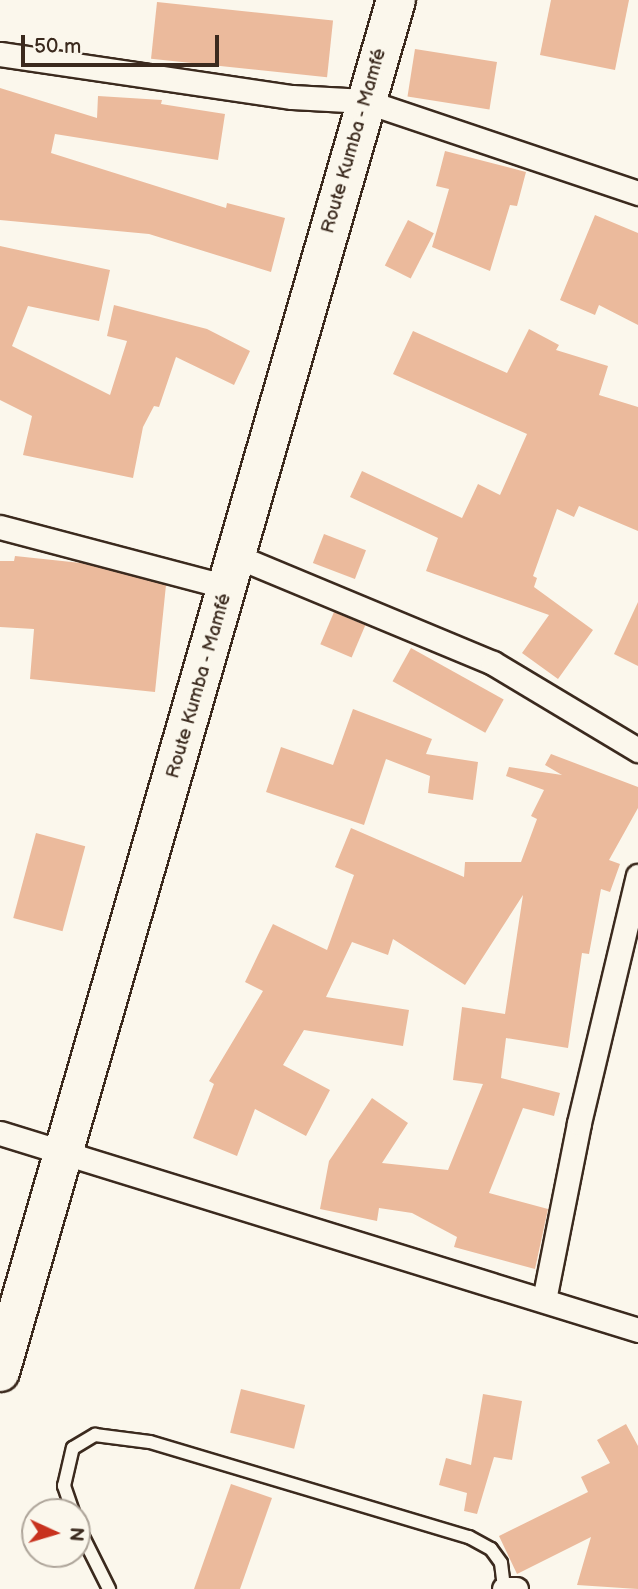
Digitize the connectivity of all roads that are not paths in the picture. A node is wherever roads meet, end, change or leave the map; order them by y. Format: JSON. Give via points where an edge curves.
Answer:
{"nodes":[{"id":1,"x":396,"y":0,"type":"edge"},
{"id":2,"x":0,"y":54,"type":"edge"},
{"id":3,"x":365,"y":101,"type":"junction"},
{"id":4,"x":638,"y":193,"type":"edge"},
{"id":5,"x":0,"y":527,"type":"edge"},
{"id":6,"x":232,"y":572,"type":"junction"},
{"id":7,"x":638,"y":750,"type":"edge"},
{"id":8,"x":638,"y":876,"type":"edge"},
{"id":9,"x":0,"y":1133,"type":"edge"},
{"id":10,"x":65,"y":1150,"type":"junction"},
{"id":11,"x":544,"y":1300,"type":"junction"},
{"id":12,"x":638,"y":1330,"type":"edge"},
{"id":13,"x":0,"y":1373,"type":"edge"},
{"id":14,"x":68,"y":1498,"type":"edge"},
{"id":15,"x":91,"y":1559,"type":"edge"},
{"id":16,"x":508,"y":1588,"type":"edge"},
{"id":17,"x":109,"y":1589,"type":"edge"}],
"edges":[{"from":1,"to":3,"type":"highway","name":"Route Kumba - Mamfé"},
{"from":2,"to":3,"type":"street","via":[[292,97]]},
{"from":3,"to":4,"type":"street"},
{"from":3,"to":6,"type":"highway","name":"Route Kumba - Mamfé"},
{"from":5,"to":6,"type":"street"},
{"from":6,"to":7,"type":"street","via":[[493,663]]},
{"from":6,"to":10,"type":"highway","name":"Route Kumba - Mamfé"},
{"from":8,"to":11,"type":"street","via":[[579,1123]]},
{"from":9,"to":10,"type":"street"},
{"from":10,"to":11,"type":"street","via":[[248,1213]]},
{"from":10,"to":13,"type":"highway","name":"Route Kumba - Mamfé"},
{"from":11,"to":12,"type":"street"},
{"from":14,"to":16,"type":"lane","via":[[64,1486],[73,1448],[94,1436],[150,1442],[469,1537],[491,1549],[501,1563]]},
{"from":15,"to":17,"type":"lane"}]}
